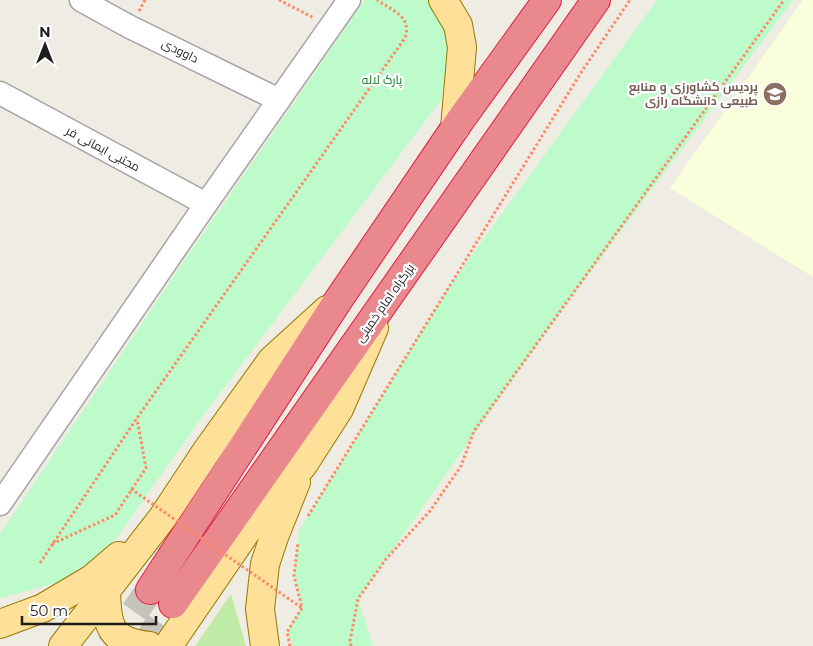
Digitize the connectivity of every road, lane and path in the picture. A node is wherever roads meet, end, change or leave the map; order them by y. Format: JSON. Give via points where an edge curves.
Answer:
{"nodes":[{"id":1,"x":81,"y":0,"type":"edge"},
{"id":2,"x":279,"y":0,"type":"edge"},
{"id":3,"x":348,"y":0,"type":"edge"},
{"id":4,"x":377,"y":0,"type":"edge"},
{"id":5,"x":443,"y":0,"type":"edge"},
{"id":6,"x":547,"y":0,"type":"edge"},
{"id":7,"x":596,"y":0,"type":"edge"},
{"id":8,"x":630,"y":0,"type":"edge"},
{"id":9,"x":784,"y":0,"type":"edge"},
{"id":10,"x":330,"y":26,"type":"junction"},
{"id":11,"x":0,"y":94,"type":"edge"},
{"id":12,"x":279,"y":100,"type":"junction"},
{"id":13,"x":455,"y":128,"type":"junction"},
{"id":14,"x":206,"y":204,"type":"junction"},
{"id":15,"x":339,"y":299,"type":"junction"},
{"id":16,"x":385,"y":303,"type":"junction"},
{"id":17,"x":137,"y":418,"type":"junction"},
{"id":18,"x":303,"y":465,"type":"junction"},
{"id":19,"x":131,"y":489,"type":"junction"},
{"id":20,"x":0,"y":504,"type":"edge"},
{"id":21,"x":163,"y":517,"type":"junction"},
{"id":22,"x":307,"y":518,"type":"dead end"},
{"id":23,"x":298,"y":540,"type":"dead end"},
{"id":24,"x":51,"y":545,"type":"junction"},
{"id":25,"x":40,"y":563,"type":"dead end"},
{"id":26,"x":150,"y":590,"type":"tunnel mouth"},
{"id":27,"x":106,"y":591,"type":"junction"},
{"id":28,"x":173,"y":604,"type":"tunnel mouth"},
{"id":29,"x":302,"y":608,"type":"junction"},
{"id":30,"x":0,"y":624,"type":"edge"},
{"id":31,"x":160,"y":644,"type":"edge"},
{"id":32,"x":63,"y":646,"type":"edge"},
{"id":33,"x":265,"y":646,"type":"edge"},
{"id":34,"x":290,"y":646,"type":"edge"},
{"id":35,"x":351,"y":646,"type":"edge"}],
"edges":[{"from":1,"to":12,"type":"street","name":"داوودی"},
{"from":2,"to":10,"type":"path"},
{"from":3,"to":10,"type":"street"},
{"from":4,"to":17,"type":"path","via":[[407,22],[406,38]]},
{"from":5,"to":13,"type":"main road","via":[[458,25],[462,47]]},
{"from":6,"to":13,"type":"highway"},
{"from":7,"to":16,"type":"highway","name":"بزرگراه امام خمینی"},
{"from":8,"to":22,"type":"path","via":[[582,70]]},
{"from":9,"to":35,"type":"path","via":[[474,432],[461,466],[430,511],[386,559],[358,599]]},
{"from":10,"to":12,"type":"street"},
{"from":11,"to":14,"type":"street","name":"مجتبی ایمانی فر"},
{"from":12,"to":14,"type":"street"},
{"from":13,"to":15,"type":"highway"},
{"from":14,"to":20,"type":"street"},
{"from":15,"to":21,"type":"main road","via":[[272,360]]},
{"from":15,"to":26,"type":"highway"},
{"from":16,"to":18,"type":"main road","via":[[339,409]]},
{"from":16,"to":28,"type":"highway","name":"بزرگراه امام خمینی"},
{"from":17,"to":19,"type":"path","via":[[146,468]]},
{"from":17,"to":24,"type":"path"},
{"from":18,"to":31,"type":"main road","via":[[259,513]]},
{"from":18,"to":33,"type":"main road","via":[[265,564],[260,610]]},
{"from":19,"to":24,"type":"path","via":[[114,515]]},
{"from":19,"to":29,"type":"path","bridge":true},
{"from":21,"to":27,"type":"main road"},
{"from":21,"to":30,"type":"main road","via":[[92,579],[43,608]]},
{"from":23,"to":29,"type":"path","via":[[294,576]]},
{"from":24,"to":25,"type":"path"},
{"from":27,"to":31,"type":"main road","via":[[109,623],[114,632],[130,644]]},
{"from":27,"to":32,"type":"main road"},
{"from":29,"to":34,"type":"path","via":[[287,632]]}]}
